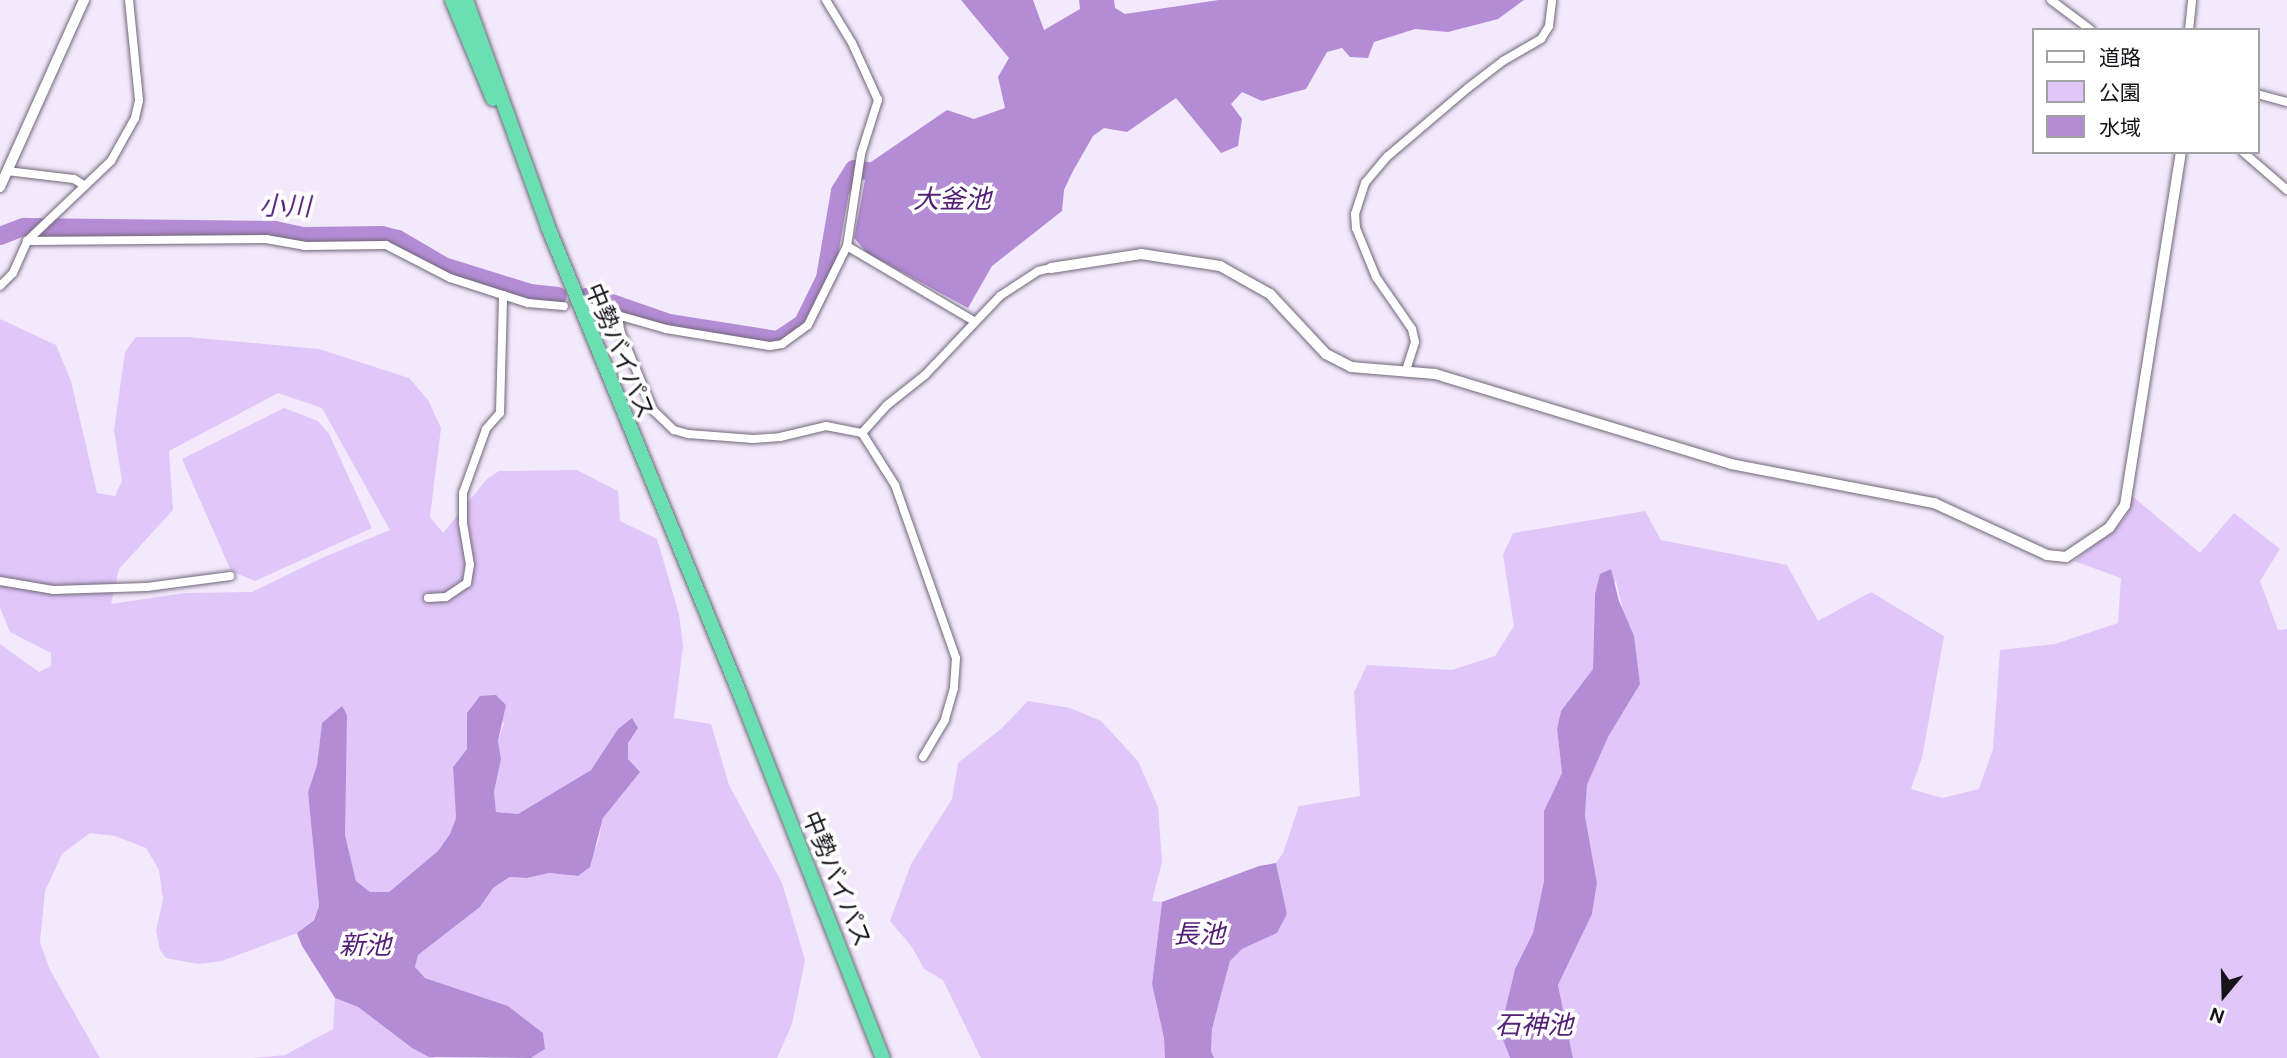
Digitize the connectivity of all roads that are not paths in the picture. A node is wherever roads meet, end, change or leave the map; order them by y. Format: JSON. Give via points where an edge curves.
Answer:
{"nodes":[{"id":1,"x":83,"y":0,"type":"edge"},
{"id":2,"x":130,"y":0,"type":"edge"},
{"id":3,"x":452,"y":0,"type":"edge"},
{"id":4,"x":466,"y":0,"type":"edge"},
{"id":5,"x":826,"y":0,"type":"edge"},
{"id":6,"x":1552,"y":0,"type":"edge"},
{"id":7,"x":2051,"y":0,"type":"edge"},
{"id":8,"x":2192,"y":0,"type":"edge"},
{"id":9,"x":2088,"y":28,"type":"edge"},
{"id":10,"x":2189,"y":28,"type":"edge"},
{"id":11,"x":2259,"y":95,"type":"edge"},
{"id":12,"x":2287,"y":102,"type":"edge"},
{"id":13,"x":2180,"y":154,"type":"edge"},
{"id":14,"x":2245,"y":154,"type":"edge"},
{"id":15,"x":7,"y":171,"type":"junction"},
{"id":16,"x":85,"y":186,"type":"junction"},
{"id":17,"x":0,"y":187,"type":"edge"},
{"id":18,"x":2287,"y":190,"type":"edge"},
{"id":19,"x":27,"y":241,"type":"junction"},
{"id":20,"x":847,"y":246,"type":"junction"},
{"id":21,"x":1051,"y":268,"type":"joint"},
{"id":22,"x":0,"y":286,"type":"edge"},
{"id":23,"x":503,"y":295,"type":"junction"},
{"id":24,"x":564,"y":306,"type":"dead end"},
{"id":25,"x":589,"y":307,"type":"dead end"},
{"id":26,"x":618,"y":314,"type":"junction"},
{"id":27,"x":974,"y":321,"type":"junction"},
{"id":28,"x":1406,"y":370,"type":"junction"},
{"id":29,"x":862,"y":433,"type":"junction"},
{"id":30,"x":230,"y":576,"type":"dead end"},
{"id":31,"x":0,"y":582,"type":"edge"},
{"id":32,"x":428,"y":598,"type":"dead end"},
{"id":33,"x":748,"y":718,"type":"junction"},
{"id":34,"x":923,"y":757,"type":"dead end"},
{"id":35,"x":883,"y":1058,"type":"edge"}],
"edges":[{"from":1,"to":15,"type":"street"},
{"from":2,"to":16,"type":"street","via":[[139,100],[135,118],[111,161]]},
{"from":3,"to":33,"type":"highway","name":"中勢バイパス","via":[[731,688]]},
{"from":4,"to":33,"type":"highway","name":"中勢バイパス","via":[[548,227]]},
{"from":5,"to":20,"type":"street","via":[[877,96],[860,161]]},
{"from":6,"to":28,"type":"street","via":[[1549,26],[1541,39],[1503,61],[1388,156],[1369,175],[1360,195],[1355,214],[1361,243],[1376,277],[1415,336]]},
{"from":7,"to":9,"type":"street"},
{"from":8,"to":10,"type":"street"},
{"from":11,"to":12,"type":"street"},
{"from":13,"to":28,"type":"street","via":[[2124,505],[2109,527],[2066,557],[2047,555],[1934,503],[1731,464],[1487,388]]},
{"from":14,"to":18,"type":"street"},
{"from":15,"to":16,"type":"street","via":[[74,179]]},
{"from":15,"to":17,"type":"street"},
{"from":16,"to":19,"type":"street"},
{"from":19,"to":22,"type":"street","via":[[13,273]]},
{"from":19,"to":23,"type":"street","via":[[266,239],[304,246],[386,245],[450,278]]},
{"from":20,"to":26,"type":"street","via":[[808,325],[779,346],[666,328]]},
{"from":20,"to":27,"type":"street"},
{"from":21,"to":27,"type":"street","via":[[1013,285]]},
{"from":21,"to":28,"type":"street","via":[[1141,254],[1220,266],[1270,294],[1335,360],[1361,370]]},
{"from":23,"to":24,"type":"street","via":[[537,305]]},
{"from":23,"to":32,"type":"street","via":[[500,413],[486,429],[463,493],[470,565],[467,583],[446,597]]},
{"from":25,"to":26,"type":"street"},
{"from":26,"to":29,"type":"street","via":[[620,331],[653,410],[674,430],[753,439],[826,426]]},
{"from":27,"to":29,"type":"street","via":[[925,375],[886,405]]},
{"from":29,"to":34,"type":"street","via":[[895,485],[956,658],[945,720]]},
{"from":30,"to":31,"type":"street","via":[[147,587],[54,590]]},
{"from":33,"to":35,"type":"highway","name":"中勢バイパス"}]}
